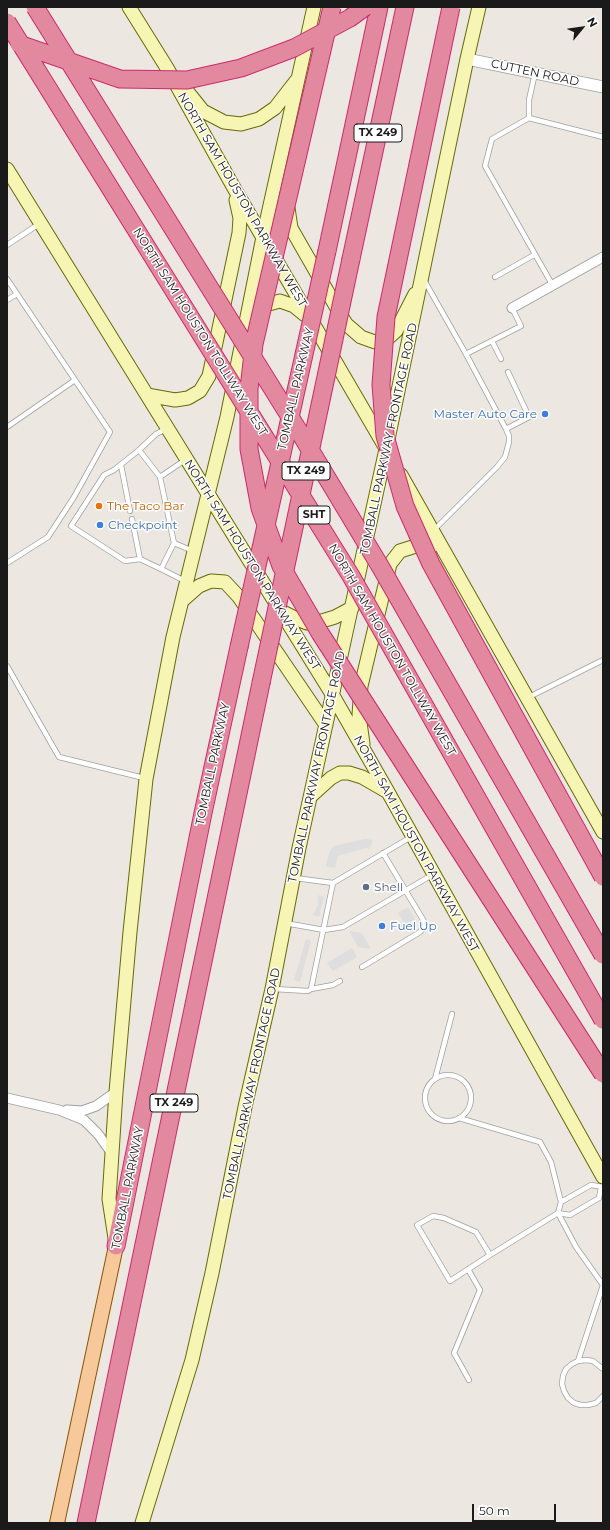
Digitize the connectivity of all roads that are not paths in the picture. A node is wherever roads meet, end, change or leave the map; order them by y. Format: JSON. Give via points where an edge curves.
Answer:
{"nodes":[{"id":1,"x":36,"y":7,"type":"edge"},
{"id":2,"x":129,"y":7,"type":"edge"},
{"id":3,"x":314,"y":7,"type":"edge"},
{"id":4,"x":332,"y":7,"type":"edge"},
{"id":5,"x":365,"y":7,"type":"edge"},
{"id":6,"x":378,"y":7,"type":"edge"},
{"id":7,"x":405,"y":7,"type":"edge"},
{"id":8,"x":451,"y":7,"type":"edge"},
{"id":9,"x":479,"y":7,"type":"edge"},
{"id":10,"x":7,"y":22,"type":"edge"},
{"id":11,"x":7,"y":40,"type":"edge"},
{"id":12,"x":467,"y":59,"type":"junction"},
{"id":13,"x":167,"y":68,"type":"junction"},
{"id":14,"x":535,"y":73,"type":"junction"},
{"id":15,"x":298,"y":78,"type":"junction"},
{"id":16,"x":603,"y":87,"type":"edge"},
{"id":17,"x":529,"y":118,"type":"junction"},
{"id":18,"x":603,"y":137,"type":"edge"},
{"id":19,"x":284,"y":142,"type":"junction"},
{"id":20,"x":7,"y":169,"type":"edge"},
{"id":21,"x":234,"y":188,"type":"junction"},
{"id":22,"x":41,"y":223,"type":"junction"},
{"id":23,"x":263,"y":237,"type":"junction"},
{"id":24,"x":7,"y":245,"type":"edge"},
{"id":25,"x":534,"y":255,"type":"junction"},
{"id":26,"x":603,"y":257,"type":"edge"},
{"id":27,"x":495,"y":277,"type":"dead end"},
{"id":28,"x":7,"y":279,"type":"edge"},
{"id":29,"x":423,"y":279,"type":"junction"},
{"id":30,"x":553,"y":286,"type":"junction"},
{"id":31,"x":17,"y":294,"type":"junction"},
{"id":32,"x":7,"y":300,"type":"edge"},
{"id":33,"x":512,"y":308,"type":"joint"},
{"id":34,"x":315,"y":325,"type":"junction"},
{"id":35,"x":244,"y":331,"type":"junction"},
{"id":36,"x":492,"y":341,"type":"junction"},
{"id":37,"x":466,"y":354,"type":"junction"},
{"id":38,"x":501,"y":359,"type":"dead end"},
{"id":39,"x":508,"y":372,"type":"dead end"},
{"id":40,"x":75,"y":380,"type":"junction"},
{"id":41,"x":147,"y":395,"type":"junction"},
{"id":42,"x":7,"y":427,"type":"edge"},
{"id":43,"x":168,"y":428,"type":"junction"},
{"id":44,"x":506,"y":429,"type":"junction"},
{"id":45,"x":386,"y":449,"type":"junction"},
{"id":46,"x":139,"y":450,"type":"junction"},
{"id":47,"x":187,"y":459,"type":"junction"},
{"id":48,"x":121,"y":464,"type":"junction"},
{"id":49,"x":160,"y":477,"type":"junction"},
{"id":50,"x":208,"y":493,"type":"junction"},
{"id":51,"x":130,"y":511,"type":"dead end"},
{"id":52,"x":132,"y":519,"type":"dead end"},
{"id":53,"x":433,"y":531,"type":"junction"},
{"id":54,"x":174,"y":543,"type":"junction"},
{"id":55,"x":193,"y":551,"type":"junction"},
{"id":56,"x":140,"y":559,"type":"junction"},
{"id":57,"x":449,"y":559,"type":"junction"},
{"id":58,"x":7,"y":563,"type":"edge"},
{"id":59,"x":161,"y":570,"type":"junction"},
{"id":60,"x":186,"y":581,"type":"junction"},
{"id":61,"x":182,"y":601,"type":"junction"},
{"id":62,"x":352,"y":608,"type":"junction"},
{"id":63,"x":281,"y":611,"type":"junction"},
{"id":64,"x":603,"y":660,"type":"edge"},
{"id":65,"x":7,"y":666,"type":"edge"},
{"id":66,"x":332,"y":694,"type":"junction"},
{"id":67,"x":528,"y":698,"type":"junction"},
{"id":68,"x":326,"y":725,"type":"junction"},
{"id":69,"x":364,"y":749,"type":"junction"},
{"id":70,"x":146,"y":779,"type":"junction"},
{"id":71,"x":388,"y":792,"type":"junction"},
{"id":72,"x":311,"y":796,"type":"junction"},
{"id":73,"x":603,"y":832,"type":"edge"},
{"id":74,"x":413,"y":836,"type":"junction"},
{"id":75,"x":383,"y":853,"type":"junction"},
{"id":76,"x":434,"y":874,"type":"junction"},
{"id":77,"x":603,"y":877,"type":"edge"},
{"id":78,"x":294,"y":878,"type":"junction"},
{"id":79,"x":333,"y":883,"type":"junction"},
{"id":80,"x":406,"y":891,"type":"junction"},
{"id":81,"x":285,"y":923,"type":"junction"},
{"id":82,"x":324,"y":930,"type":"junction"},
{"id":83,"x":603,"y":955,"type":"edge"},
{"id":84,"x":362,"y":967,"type":"dead end"},
{"id":85,"x":340,"y":981,"type":"dead end"},
{"id":86,"x":272,"y":989,"type":"junction"},
{"id":87,"x":311,"y":989,"type":"junction"},
{"id":88,"x":452,"y":1014,"type":"dead end"},
{"id":89,"x":603,"y":1020,"type":"edge"},
{"id":90,"x":603,"y":1074,"type":"edge"},
{"id":91,"x":435,"y":1079,"type":"junction"},
{"id":92,"x":116,"y":1092,"type":"junction"},
{"id":93,"x":7,"y":1098,"type":"edge"},
{"id":94,"x":60,"y":1110,"type":"junction"},
{"id":95,"x":459,"y":1118,"type":"junction"},
{"id":96,"x":112,"y":1155,"type":"junction"},
{"id":97,"x":602,"y":1183,"type":"edge"},
{"id":98,"x":561,"y":1202,"type":"junction"},
{"id":99,"x":558,"y":1213,"type":"junction"},
{"id":100,"x":116,"y":1246,"type":"junction"},
{"id":101,"x":490,"y":1255,"type":"junction"},
{"id":102,"x":468,"y":1270,"type":"junction"},
{"id":103,"x":603,"y":1285,"type":"edge"},
{"id":104,"x":578,"y":1361,"type":"junction"},
{"id":105,"x":603,"y":1369,"type":"edge"},
{"id":106,"x":469,"y":1380,"type":"dead end"},
{"id":107,"x":603,"y":1396,"type":"edge"},
{"id":108,"x":596,"y":1403,"type":"junction"},
{"id":109,"x":603,"y":1405,"type":"edge"},
{"id":110,"x":57,"y":1523,"type":"edge"},
{"id":111,"x":86,"y":1523,"type":"edge"},
{"id":112,"x":142,"y":1523,"type":"edge"}],
"edges":[{"from":1,"to":83,"type":"highway","number":"SHT","bridge":true,"via":[[380,566]]},
{"from":2,"to":13,"type":"main road","name":"NORTH SAM HOUSTON PARKWAY WEST"},
{"from":3,"to":15,"type":"main road"},
{"from":4,"to":90,"type":"highway","bridge":true,"via":[[254,344],[248,389],[249,449],[260,508],[282,566],[320,633]]},
{"from":5,"to":11,"type":"highway","bridge":true,"via":[[350,18],[294,48],[241,68],[187,80],[120,79]]},
{"from":6,"to":100,"type":"highway","name":"TOMBALL PARKWAY","number":"TX 249","bridge":true,"via":[[327,252],[203,813]]},
{"from":7,"to":111,"type":"highway","number":"TX 249","bridge":true},
{"from":8,"to":77,"type":"highway","bridge":true,"via":[[386,317],[380,385],[385,436],[405,506],[431,564]]},
{"from":9,"to":12,"type":"main road","name":"TOMBALL PARKWAY FRONTAGE ROAD"},
{"from":10,"to":89,"type":"highway","name":"NORTH SAM HOUSTON TOLLWAY WEST","number":"SHT","bridge":true,"via":[[351,576]]},
{"from":12,"to":14,"type":"street","name":"CUTTEN ROAD"},
{"from":12,"to":29,"type":"main road","name":"TOMBALL PARKWAY FRONTAGE ROAD"},
{"from":13,"to":15,"type":"main road","via":[[203,111],[224,122],[241,124],[259,118],[275,108]]},
{"from":13,"to":21,"type":"main road","name":"NORTH SAM HOUSTON PARKWAY WEST"},
{"from":14,"to":16,"type":"street","name":"CUTTEN ROAD"},
{"from":14,"to":17,"type":"lane","via":[[529,100]]},
{"from":15,"to":19,"type":"main road"},
{"from":17,"to":18,"type":"lane"},
{"from":17,"to":25,"type":"lane","via":[[492,139],[485,166]]},
{"from":19,"to":23,"type":"main road"},
{"from":19,"to":29,"type":"main road","via":[[285,191],[291,228],[346,324],[361,337],[375,342],[386,340],[396,332]]},
{"from":20,"to":22,"type":"main road","name":"NORTH SAM HOUSTON PARKWAY WEST"},
{"from":21,"to":23,"type":"main road","name":"NORTH SAM HOUSTON PARKWAY WEST"},
{"from":21,"to":41,"type":"main road","via":[[240,218],[239,233],[209,376],[200,391],[188,398],[175,400]]},
{"from":22,"to":24,"type":"lane"},
{"from":22,"to":41,"type":"main road","name":"NORTH SAM HOUSTON PARKWAY WEST"},
{"from":23,"to":34,"type":"main road","name":"NORTH SAM HOUSTON PARKWAY WEST"},
{"from":23,"to":35,"type":"main road"},
{"from":25,"to":27,"type":"lane"},
{"from":25,"to":30,"type":"lane"},
{"from":26,"to":30,"type":"street"},
{"from":28,"to":31,"type":"lane"},
{"from":29,"to":37,"type":"lane"},
{"from":29,"to":45,"type":"main road","name":"TOMBALL PARKWAY FRONTAGE ROAD"},
{"from":30,"to":33,"type":"street"},
{"from":31,"to":32,"type":"lane"},
{"from":31,"to":40,"type":"lane"},
{"from":33,"to":36,"type":"lane","via":[[521,326]]},
{"from":34,"to":35,"type":"main road","via":[[294,306],[280,301],[258,310]]},
{"from":34,"to":45,"type":"main road","name":"NORTH SAM HOUSTON PARKWAY WEST"},
{"from":35,"to":50,"type":"main road","via":[[227,417]]},
{"from":36,"to":37,"type":"lane"},
{"from":36,"to":38,"type":"lane"},
{"from":37,"to":44,"type":"lane"},
{"from":39,"to":44,"type":"lane","via":[[529,417]]},
{"from":40,"to":42,"type":"lane"},
{"from":40,"to":58,"type":"lane","via":[[110,432],[74,497],[48,537]]},
{"from":41,"to":43,"type":"main road","name":"NORTH SAM HOUSTON PARKWAY WEST"},
{"from":43,"to":46,"type":"lane","via":[[156,434]]},
{"from":43,"to":47,"type":"main road","name":"NORTH SAM HOUSTON PARKWAY WEST"},
{"from":44,"to":53,"type":"lane","via":[[509,442],[497,467]]},
{"from":45,"to":53,"type":"main road","name":"NORTH SAM HOUSTON PARKWAY WEST"},
{"from":45,"to":62,"type":"main road","name":"TOMBALL PARKWAY FRONTAGE ROAD"},
{"from":46,"to":48,"type":"lane"},
{"from":46,"to":49,"type":"lane"},
{"from":47,"to":49,"type":"lane"},
{"from":47,"to":50,"type":"main road","name":"NORTH SAM HOUSTON PARKWAY WEST"},
{"from":48,"to":51,"type":"lane"},
{"from":48,"to":56,"type":"lane","via":[[104,475],[71,526],[125,561]]},
{"from":49,"to":54,"type":"lane"},
{"from":50,"to":55,"type":"main road"},
{"from":50,"to":63,"type":"main road","name":"NORTH SAM HOUSTON PARKWAY WEST"},
{"from":52,"to":56,"type":"lane"},
{"from":53,"to":57,"type":"main road","name":"NORTH SAM HOUSTON PARKWAY WEST"},
{"from":54,"to":55,"type":"lane"},
{"from":54,"to":59,"type":"lane"},
{"from":55,"to":60,"type":"main road"},
{"from":56,"to":59,"type":"lane"},
{"from":57,"to":67,"type":"main road","name":"NORTH SAM HOUSTON PARKWAY WEST"},
{"from":57,"to":69,"type":"main road","via":[[434,548],[419,545],[400,551],[390,564],[361,686],[359,715]]},
{"from":59,"to":60,"type":"lane"},
{"from":60,"to":61,"type":"main road"},
{"from":61,"to":68,"type":"main road","via":[[199,586],[211,581],[224,582],[239,597]]},
{"from":61,"to":70,"type":"main road"},
{"from":62,"to":63,"type":"main road","via":[[335,617],[307,623]]},
{"from":62,"to":66,"type":"main road","name":"TOMBALL PARKWAY FRONTAGE ROAD"},
{"from":63,"to":66,"type":"main road","name":"NORTH SAM HOUSTON PARKWAY WEST"},
{"from":64,"to":67,"type":"lane"},
{"from":65,"to":70,"type":"lane","via":[[60,757]]},
{"from":66,"to":68,"type":"main road","name":"TOMBALL PARKWAY FRONTAGE ROAD"},
{"from":66,"to":69,"type":"main road","name":"NORTH SAM HOUSTON PARKWAY WEST"},
{"from":67,"to":73,"type":"main road","name":"NORTH SAM HOUSTON PARKWAY WEST"},
{"from":68,"to":72,"type":"main road","name":"TOMBALL PARKWAY FRONTAGE ROAD"},
{"from":69,"to":71,"type":"main road","name":"NORTH SAM HOUSTON PARKWAY WEST"},
{"from":70,"to":92,"type":"main road"},
{"from":71,"to":72,"type":"main road","via":[[362,778],[340,773]]},
{"from":71,"to":74,"type":"main road","name":"NORTH SAM HOUSTON PARKWAY WEST"},
{"from":72,"to":78,"type":"main road","name":"TOMBALL PARKWAY FRONTAGE ROAD"},
{"from":74,"to":75,"type":"lane"},
{"from":74,"to":76,"type":"main road","name":"NORTH SAM HOUSTON PARKWAY WEST"},
{"from":75,"to":79,"type":"lane"},
{"from":75,"to":80,"type":"lane"},
{"from":76,"to":80,"type":"lane"},
{"from":76,"to":97,"type":"main road","name":"NORTH SAM HOUSTON PARKWAY WEST"},
{"from":78,"to":79,"type":"lane"},
{"from":78,"to":81,"type":"main road","name":"TOMBALL PARKWAY FRONTAGE ROAD"},
{"from":79,"to":82,"type":"lane"},
{"from":80,"to":82,"type":"lane","via":[[343,927]]},
{"from":80,"to":84,"type":"lane","via":[[425,923],[424,929]]},
{"from":81,"to":82,"type":"lane"},
{"from":81,"to":86,"type":"main road","name":"TOMBALL PARKWAY FRONTAGE ROAD"},
{"from":82,"to":87,"type":"lane"},
{"from":85,"to":87,"type":"lane"},
{"from":86,"to":87,"type":"lane"},
{"from":86,"to":112,"type":"main road","name":"TOMBALL PARKWAY FRONTAGE ROAD","via":[[192,1360]]},
{"from":88,"to":91,"type":"lane"},
{"from":91,"to":95,"type":"lane","via":[[426,1091],[427,1106],[431,1113],[444,1120]]},
{"from":91,"to":95,"type":"lane","via":[[456,1076],[468,1086],[471,1100],[465,1114]]},
{"from":92,"to":94,"type":"street","via":[[96,1106],[82,1111]]},
{"from":92,"to":96,"type":"main road"},
{"from":93,"to":94,"type":"street"},
{"from":94,"to":96,"type":"street","via":[[84,1120],[98,1134]]},
{"from":95,"to":98,"type":"lane","via":[[540,1142],[551,1162]]},
{"from":96,"to":100,"type":"main road","via":[[109,1199]]},
{"from":97,"to":98,"type":"lane","via":[[591,1185]]},
{"from":97,"to":99,"type":"lane","via":[[600,1198],[570,1214]]},
{"from":98,"to":99,"type":"lane"},
{"from":99,"to":101,"type":"lane"},
{"from":99,"to":103,"type":"lane","via":[[576,1247]]},
{"from":100,"to":110,"type":"main road","name":"TOMBALL PARKWAY","number":"TX 249"},
{"from":101,"to":102,"type":"lane"},
{"from":101,"to":102,"type":"lane","via":[[476,1232],[444,1218],[433,1216],[417,1225],[450,1281]]},
{"from":102,"to":106,"type":"lane","via":[[480,1290],[454,1353]]},
{"from":103,"to":104,"type":"lane"},
{"from":104,"to":105,"type":"lane","via":[[593,1361]]},
{"from":104,"to":108,"type":"lane","via":[[572,1364],[563,1376],[564,1392],[574,1403]]},
{"from":107,"to":108,"type":"lane"},
{"from":108,"to":109,"type":"lane"}]}
